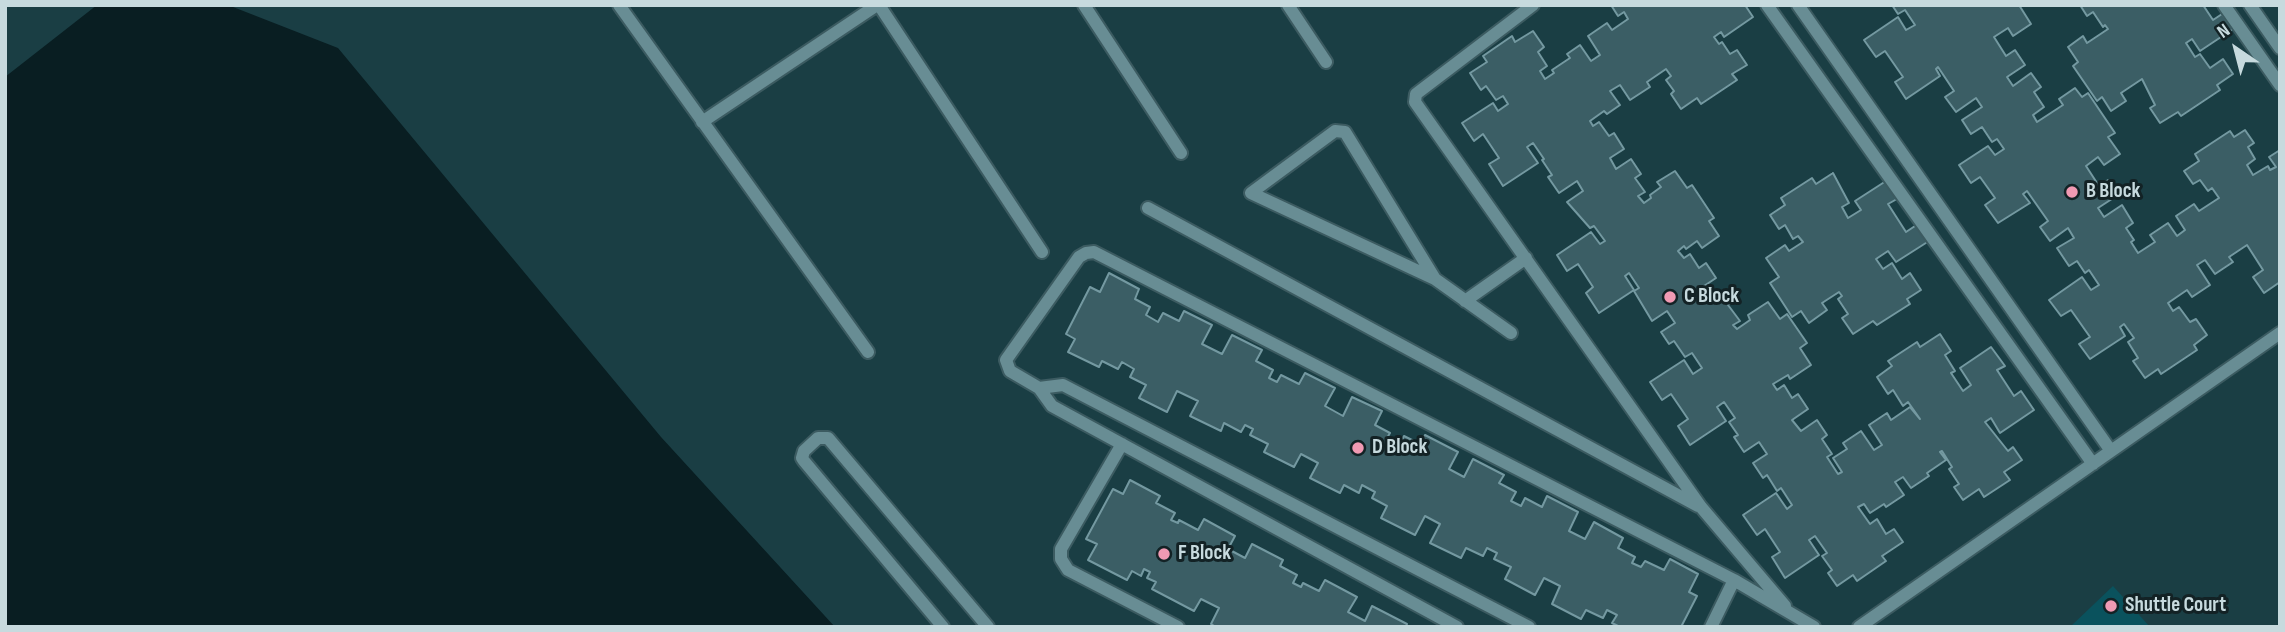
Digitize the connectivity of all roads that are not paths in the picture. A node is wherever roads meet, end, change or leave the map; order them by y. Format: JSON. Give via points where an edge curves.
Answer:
{"nodes":[{"id":1,"x":619,"y":5,"type":"edge"},
{"id":2,"x":878,"y":5,"type":"edge"},
{"id":3,"x":1084,"y":5,"type":"edge"},
{"id":4,"x":1288,"y":5,"type":"edge"},
{"id":5,"x":1533,"y":5,"type":"edge"},
{"id":6,"x":1767,"y":5,"type":"edge"},
{"id":7,"x":1798,"y":5,"type":"edge"},
{"id":8,"x":2224,"y":5,"type":"edge"},
{"id":9,"x":2250,"y":5,"type":"edge"},
{"id":10,"x":2280,"y":48,"type":"edge"},
{"id":11,"x":1326,"y":62,"type":"dead end"},
{"id":12,"x":2280,"y":85,"type":"edge"},
{"id":13,"x":702,"y":122,"type":"junction"},
{"id":14,"x":1181,"y":153,"type":"dead end"},
{"id":15,"x":1148,"y":208,"type":"dead end"},
{"id":16,"x":1042,"y":252,"type":"dead end"},
{"id":17,"x":1526,"y":258,"type":"junction"},
{"id":18,"x":1435,"y":279,"type":"junction"},
{"id":19,"x":1465,"y":301,"type":"junction"},
{"id":20,"x":1511,"y":333,"type":"dead end"},
{"id":21,"x":2280,"y":333,"type":"edge"},
{"id":22,"x":868,"y":352,"type":"dead end"},
{"id":23,"x":1039,"y":388,"type":"junction"},
{"id":24,"x":1122,"y":444,"type":"junction"},
{"id":25,"x":2111,"y":451,"type":"junction"},
{"id":26,"x":2093,"y":464,"type":"junction"},
{"id":27,"x":1701,"y":508,"type":"junction"},
{"id":28,"x":1734,"y":580,"type":"junction"},
{"id":29,"x":1792,"y":615,"type":"junction"},
{"id":30,"x":943,"y":627,"type":"edge"},
{"id":31,"x":988,"y":627,"type":"edge"},
{"id":32,"x":1178,"y":627,"type":"edge"},
{"id":33,"x":1457,"y":627,"type":"edge"},
{"id":34,"x":1529,"y":627,"type":"edge"},
{"id":35,"x":1711,"y":627,"type":"edge"},
{"id":36,"x":1814,"y":627,"type":"edge"},
{"id":37,"x":1859,"y":627,"type":"edge"}],
"edges":[{"from":1,"to":13,"type":"street"},
{"from":2,"to":13,"type":"street"},
{"from":2,"to":16,"type":"street"},
{"from":3,"to":14,"type":"street"},
{"from":4,"to":11,"type":"street"},
{"from":5,"to":17,"type":"street","via":[[1416,94],[1415,102]]},
{"from":6,"to":26,"type":"street"},
{"from":7,"to":25,"type":"street"},
{"from":8,"to":12,"type":"street"},
{"from":9,"to":10,"type":"street"},
{"from":13,"to":22,"type":"street"},
{"from":15,"to":27,"type":"street"},
{"from":17,"to":19,"type":"street"},
{"from":17,"to":27,"type":"street"},
{"from":18,"to":18,"type":"street","via":[[1410,268],[1251,193],[1335,131],[1345,132]]},
{"from":18,"to":19,"type":"street"},
{"from":19,"to":20,"type":"street"},
{"from":21,"to":25,"type":"street"},
{"from":23,"to":24,"type":"street","via":[[1052,406]]},
{"from":23,"to":28,"type":"street","via":[[1010,371],[1006,360],[1079,257],[1094,252]]},
{"from":23,"to":34,"type":"street","via":[[1063,385]]},
{"from":24,"to":32,"type":"street","via":[[1061,549],[1061,559],[1068,570]]},
{"from":24,"to":33,"type":"street"},
{"from":25,"to":26,"type":"street"},
{"from":26,"to":37,"type":"street"},
{"from":27,"to":29,"type":"street"},
{"from":28,"to":29,"type":"street"},
{"from":28,"to":35,"type":"street"},
{"from":29,"to":36,"type":"street"},
{"from":30,"to":31,"type":"street","via":[[804,461],[804,452],[818,438],[828,438]]}]}
